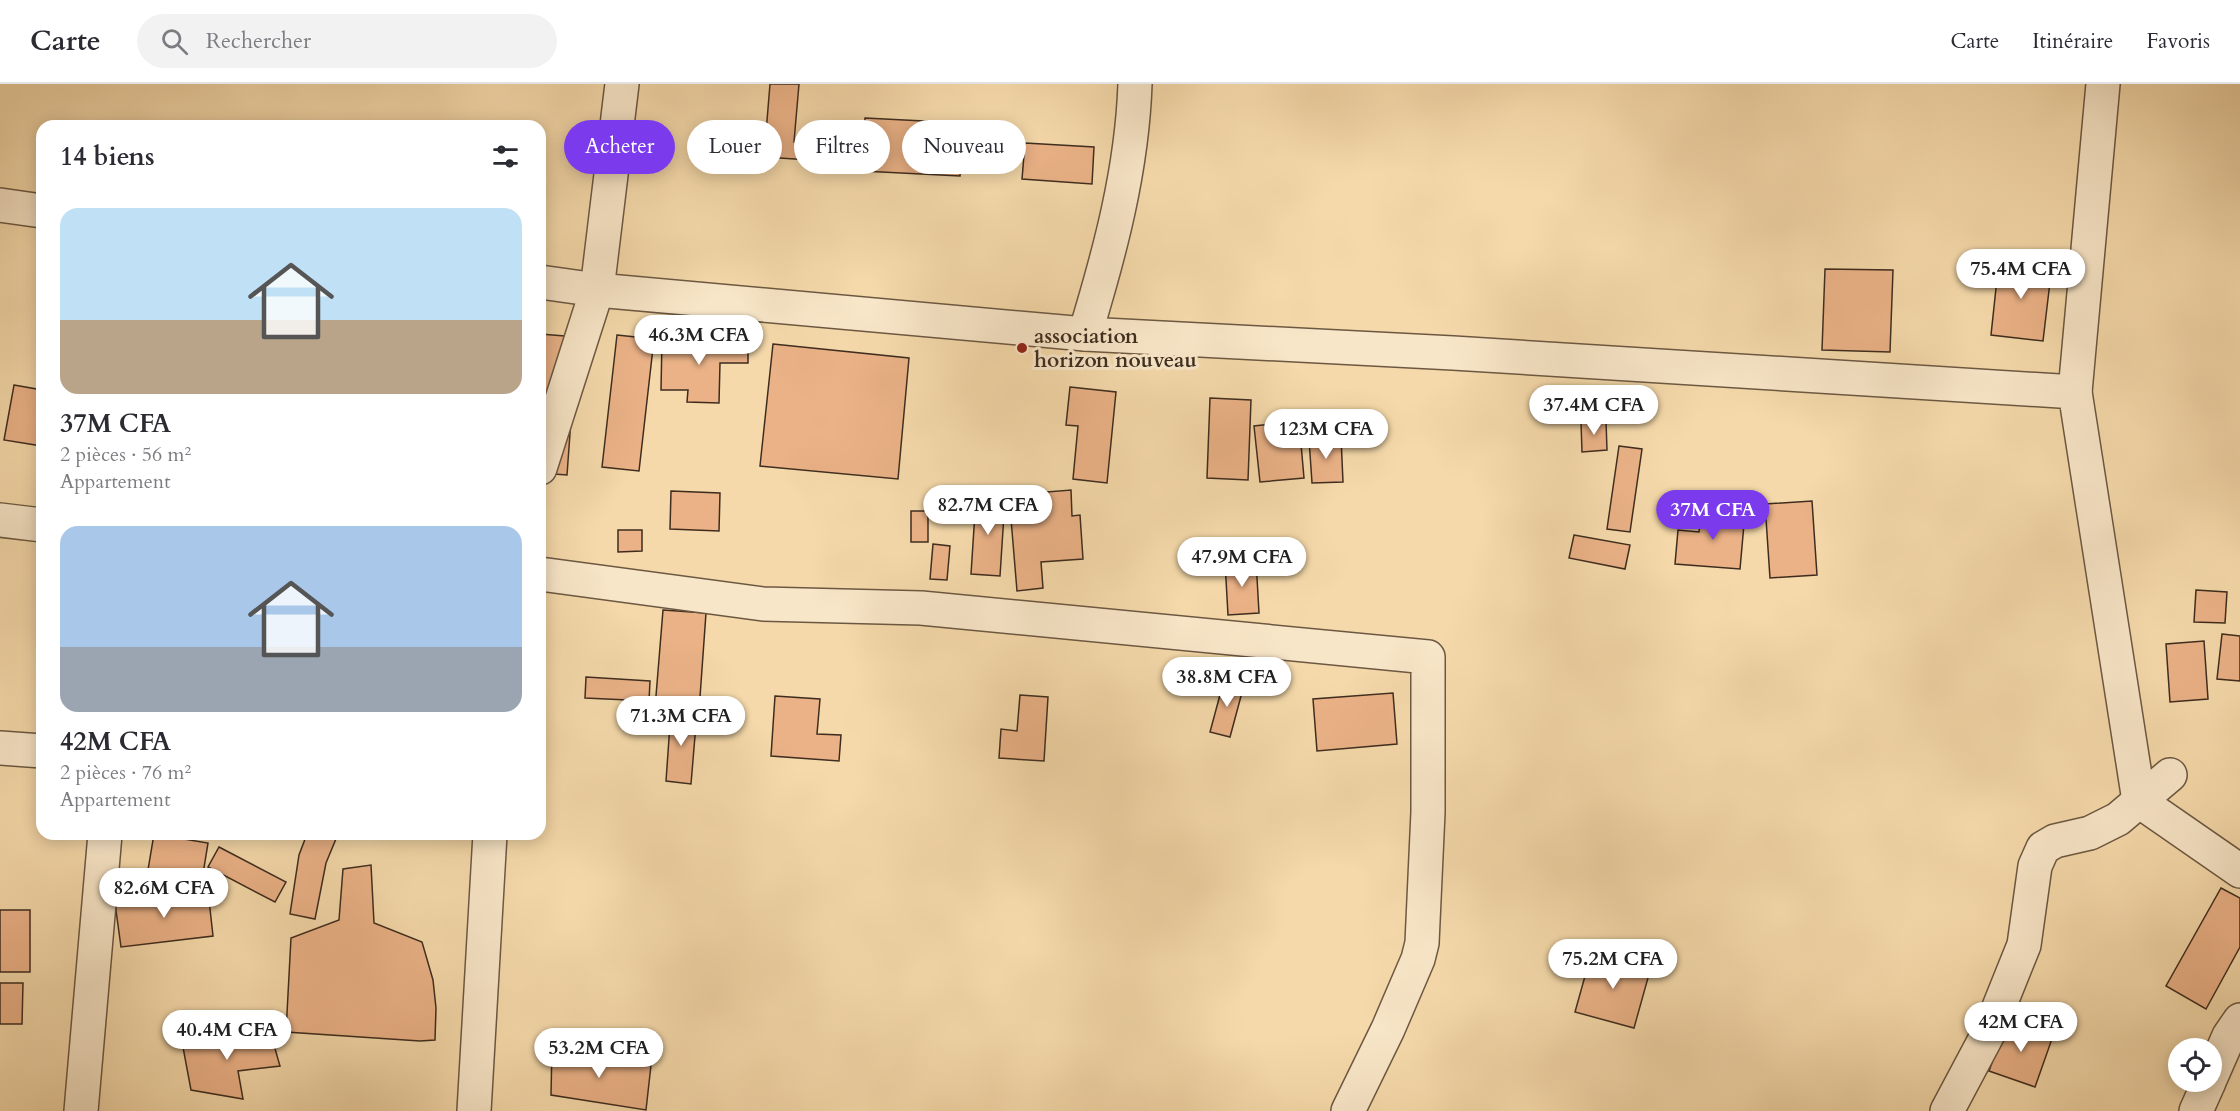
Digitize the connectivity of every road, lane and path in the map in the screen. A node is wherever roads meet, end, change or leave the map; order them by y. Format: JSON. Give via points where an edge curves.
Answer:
{"nodes":[{"id":1,"x":622,"y":84,"type":"edge"},
{"id":2,"x":1135,"y":84,"type":"edge"},
{"id":3,"x":2103,"y":84,"type":"edge"},
{"id":4,"x":0,"y":206,"type":"edge"},
{"id":5,"x":36,"y":210,"type":"edge"},
{"id":6,"x":546,"y":283,"type":"edge"},
{"id":7,"x":597,"y":290,"type":"junction"},
{"id":8,"x":1085,"y":334,"type":"junction"},
{"id":9,"x":2075,"y":393,"type":"junction"},
{"id":10,"x":546,"y":449,"type":"edge"},
{"id":11,"x":0,"y":520,"type":"edge"},
{"id":12,"x":36,"y":524,"type":"edge"},
{"id":13,"x":546,"y":575,"type":"edge"},
{"id":14,"x":0,"y":748,"type":"edge"},
{"id":15,"x":36,"y":751,"type":"edge"},
{"id":16,"x":2169,"y":775,"type":"dead end"},
{"id":17,"x":2139,"y":801,"type":"junction"},
{"id":18,"x":104,"y":840,"type":"edge"},
{"id":19,"x":490,"y":840,"type":"edge"},
{"id":20,"x":2240,"y":871,"type":"edge"},
{"id":21,"x":2240,"y":1020,"type":"edge"},
{"id":22,"x":2222,"y":1051,"type":"edge"},
{"id":23,"x":2204,"y":1092,"type":"edge"},
{"id":24,"x":81,"y":1111,"type":"edge"},
{"id":25,"x":474,"y":1111,"type":"edge"},
{"id":26,"x":1348,"y":1111,"type":"edge"},
{"id":27,"x":1947,"y":1111,"type":"edge"},
{"id":28,"x":2196,"y":1111,"type":"edge"}],
"edges":[{"from":1,"to":7,"type":"street"},
{"from":2,"to":8,"type":"street","via":[[1121,201]]},
{"from":3,"to":9,"type":"street"},
{"from":4,"to":5,"type":"street"},
{"from":6,"to":7,"type":"street"},
{"from":7,"to":8,"type":"street"},
{"from":7,"to":10,"type":"street"},
{"from":8,"to":9,"type":"street","via":[[1453,352]]},
{"from":9,"to":17,"type":"street"},
{"from":11,"to":12,"type":"street"},
{"from":13,"to":26,"type":"street","via":[[762,604],[921,608],[1428,657],[1428,812],[1422,943],[1388,1029]]},
{"from":14,"to":15,"type":"street"},
{"from":16,"to":17,"type":"street"},
{"from":17,"to":20,"type":"street"},
{"from":17,"to":27,"type":"street","via":[[2118,819],[2090,833],[2055,841],[2043,848],[2035,866],[2024,945],[1989,1032]]},
{"from":18,"to":24,"type":"street"},
{"from":19,"to":25,"type":"street"},
{"from":21,"to":22,"type":"street"},
{"from":23,"to":28,"type":"street"}]}
